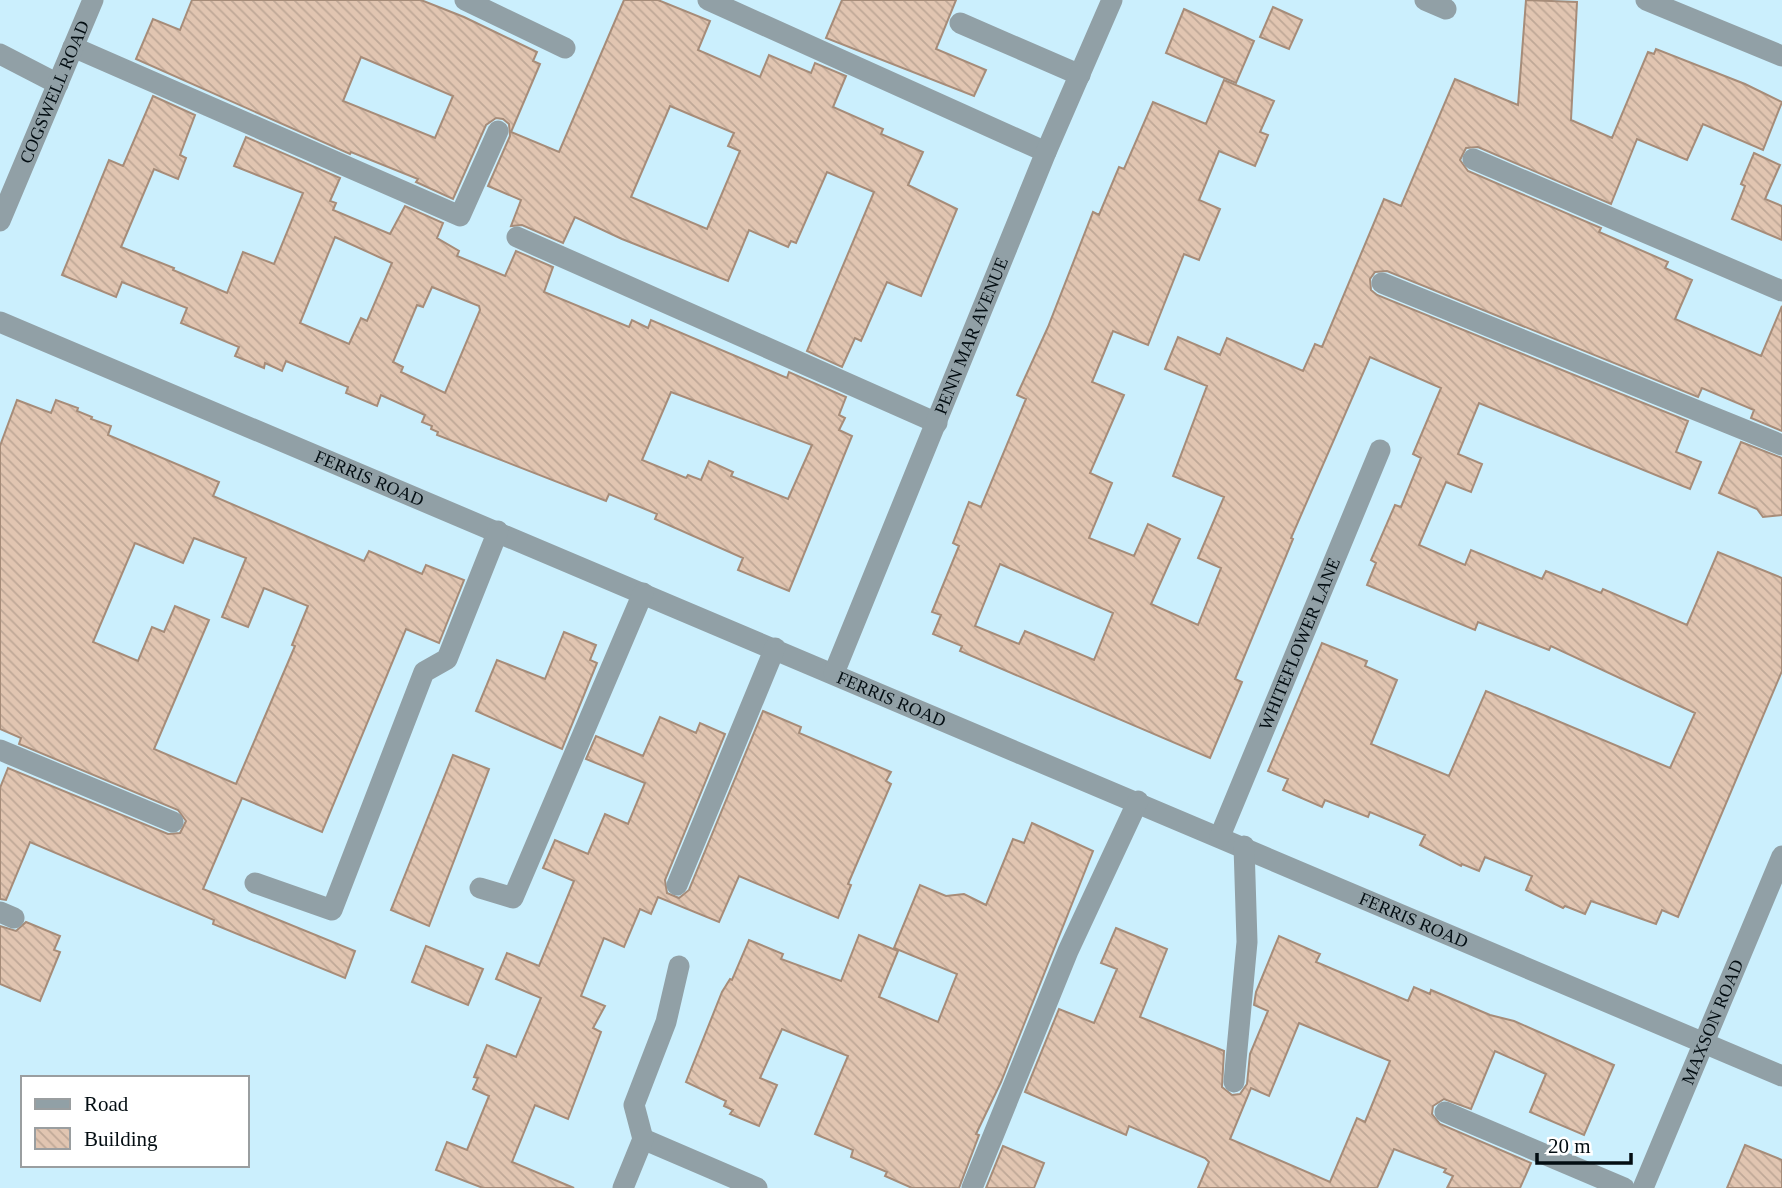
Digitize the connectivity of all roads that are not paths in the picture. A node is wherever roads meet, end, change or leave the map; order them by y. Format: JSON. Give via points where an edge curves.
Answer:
{"nodes":[{"id":1,"x":93,"y":0,"type":"edge"},
{"id":2,"x":465,"y":0,"type":"edge"},
{"id":3,"x":708,"y":0,"type":"edge"},
{"id":4,"x":1112,"y":0,"type":"edge"},
{"id":5,"x":1425,"y":0,"type":"edge"},
{"id":6,"x":1646,"y":0,"type":"edge"},
{"id":7,"x":1446,"y":9,"type":"dead end"},
{"id":8,"x":960,"y":23,"type":"dead end"},
{"id":9,"x":73,"y":47,"type":"junction"},
{"id":10,"x":565,"y":48,"type":"dead end"},
{"id":11,"x":0,"y":54,"type":"edge"},
{"id":12,"x":1782,"y":56,"type":"edge"},
{"id":13,"x":1080,"y":75,"type":"junction"},
{"id":14,"x":58,"y":84,"type":"junction"},
{"id":15,"x":498,"y":131,"type":"dead end"},
{"id":16,"x":1046,"y":152,"type":"junction"},
{"id":17,"x":1473,"y":159,"type":"dead end"},
{"id":18,"x":0,"y":221,"type":"edge"},
{"id":19,"x":517,"y":237,"type":"dead end"},
{"id":20,"x":1382,"y":283,"type":"dead end"},
{"id":21,"x":1782,"y":291,"type":"edge"},
{"id":22,"x":0,"y":322,"type":"edge"},
{"id":23,"x":937,"y":423,"type":"junction"},
{"id":24,"x":1782,"y":445,"type":"edge"},
{"id":25,"x":1380,"y":450,"type":"dead end"},
{"id":26,"x":498,"y":531,"type":"junction"},
{"id":27,"x":643,"y":593,"type":"junction"},
{"id":28,"x":775,"y":648,"type":"junction"},
{"id":29,"x":834,"y":673,"type":"junction"},
{"id":30,"x":0,"y":750,"type":"edge"},
{"id":31,"x":1138,"y":801,"type":"junction"},
{"id":32,"x":173,"y":821,"type":"dead end"},
{"id":33,"x":1220,"y":836,"type":"junction"},
{"id":34,"x":1244,"y":846,"type":"junction"},
{"id":35,"x":1780,"y":870,"type":"edge"},
{"id":36,"x":254,"y":883,"type":"dead end"},
{"id":37,"x":677,"y":885,"type":"dead end"},
{"id":38,"x":480,"y":888,"type":"dead end"},
{"id":39,"x":679,"y":965,"type":"dead end"},
{"id":40,"x":1704,"y":1043,"type":"junction"},
{"id":41,"x":1782,"y":1076,"type":"edge"},
{"id":42,"x":1234,"y":1083,"type":"dead end"},
{"id":43,"x":1445,"y":1112,"type":"dead end"},
{"id":44,"x":643,"y":1139,"type":"junction"},
{"id":45,"x":623,"y":1188,"type":"edge"},
{"id":46,"x":757,"y":1188,"type":"edge"},
{"id":47,"x":972,"y":1188,"type":"edge"},
{"id":48,"x":1624,"y":1188,"type":"edge"},
{"id":49,"x":1643,"y":1188,"type":"edge"}],
"edges":[{"from":1,"to":9,"type":"street","name":"COGSWELL ROAD"},
{"from":2,"to":10,"type":"street"},
{"from":3,"to":16,"type":"street"},
{"from":4,"to":13,"type":"street","name":"PENN MAR AVENUE"},
{"from":5,"to":7,"type":"street"},
{"from":6,"to":12,"type":"street"},
{"from":8,"to":13,"type":"street"},
{"from":9,"to":14,"type":"street","name":"COGSWELL ROAD"},
{"from":9,"to":15,"type":"street","via":[[460,216]]},
{"from":11,"to":14,"type":"street"},
{"from":13,"to":16,"type":"street","name":"PENN MAR AVENUE"},
{"from":14,"to":18,"type":"street","name":"COGSWELL ROAD"},
{"from":16,"to":23,"type":"street","name":"PENN MAR AVENUE"},
{"from":17,"to":21,"type":"street"},
{"from":19,"to":23,"type":"street"},
{"from":20,"to":24,"type":"street"},
{"from":22,"to":26,"type":"street","name":"FERRIS ROAD"},
{"from":23,"to":29,"type":"street","name":"PENN MAR AVENUE"},
{"from":25,"to":33,"type":"street","name":"WHITEFLOWER LANE"},
{"from":26,"to":27,"type":"street","name":"FERRIS ROAD"},
{"from":26,"to":36,"type":"street","via":[[447,659],[424,672],[332,910]]},
{"from":27,"to":28,"type":"street","name":"FERRIS ROAD"},
{"from":27,"to":38,"type":"street","via":[[513,898]]},
{"from":28,"to":29,"type":"street","name":"FERRIS ROAD"},
{"from":28,"to":37,"type":"street"},
{"from":29,"to":31,"type":"street","name":"FERRIS ROAD"},
{"from":30,"to":32,"type":"street"},
{"from":31,"to":33,"type":"street","name":"FERRIS ROAD"},
{"from":31,"to":47,"type":"street","via":[[1068,951]]},
{"from":33,"to":34,"type":"street","name":"FERRIS ROAD"},
{"from":34,"to":40,"type":"street","name":"FERRIS ROAD"},
{"from":34,"to":42,"type":"street","via":[[1247,942]]},
{"from":35,"to":40,"type":"street","name":"MAXSON ROAD"},
{"from":39,"to":44,"type":"street","via":[[666,1022],[634,1105]]},
{"from":40,"to":41,"type":"street","name":"FERRIS ROAD"},
{"from":40,"to":49,"type":"street","name":"MAXSON ROAD"},
{"from":43,"to":48,"type":"street"},
{"from":44,"to":45,"type":"street"},
{"from":44,"to":46,"type":"street"}]}
